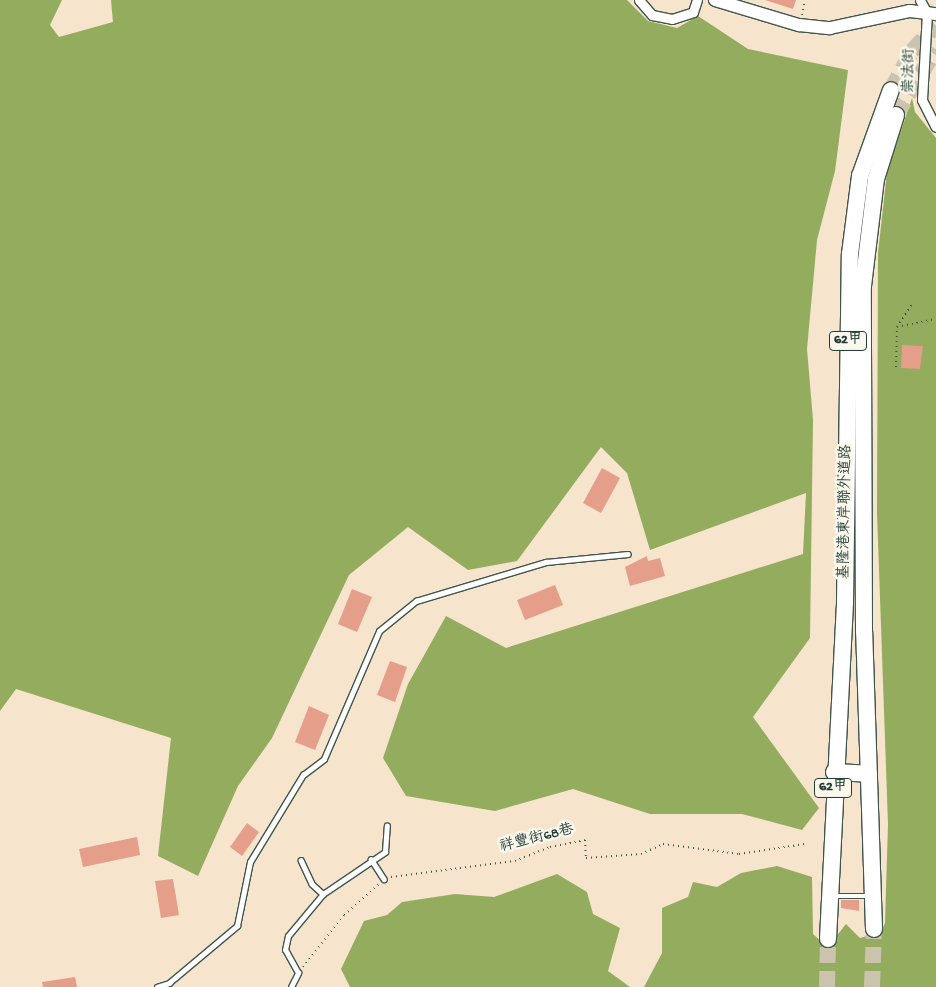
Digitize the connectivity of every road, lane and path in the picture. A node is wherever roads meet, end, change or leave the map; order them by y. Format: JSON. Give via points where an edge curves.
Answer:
{"nodes":[{"id":1,"x":638,"y":0,"type":"edge"},
{"id":2,"x":697,"y":0,"type":"edge"},
{"id":3,"x":715,"y":0,"type":"edge"},
{"id":4,"x":806,"y":0,"type":"edge"},
{"id":5,"x":920,"y":0,"type":"edge"},
{"id":6,"x":931,"y":13,"type":"edge"},
{"id":7,"x":799,"y":25,"type":"junction"},
{"id":8,"x":891,"y":90,"type":"tunnel mouth"},
{"id":9,"x":896,"y":115,"type":"tunnel mouth"},
{"id":10,"x":936,"y":127,"type":"edge"},
{"id":11,"x":868,"y":178,"type":"junction"},
{"id":12,"x":913,"y":302,"type":"dead end"},
{"id":13,"x":936,"y":319,"type":"edge"},
{"id":14,"x":897,"y":327,"type":"junction"},
{"id":15,"x":896,"y":367,"type":"dead end"},
{"id":16,"x":856,"y":428,"type":"junction"},
{"id":17,"x":628,"y":554,"type":"dead end"},
{"id":18,"x":834,"y":772,"type":"junction"},
{"id":19,"x":869,"y":774,"type":"junction"},
{"id":20,"x":387,"y":826,"type":"dead end"},
{"id":21,"x":804,"y":844,"type":"dead end"},
{"id":22,"x":371,"y":859,"type":"junction"},
{"id":23,"x":301,"y":860,"type":"dead end"},
{"id":24,"x":384,"y":879,"type":"junction"},
{"id":25,"x":323,"y":894,"type":"junction"},
{"id":26,"x":829,"y":896,"type":"junction"},
{"id":27,"x":873,"y":896,"type":"junction"},
{"id":28,"x":874,"y":929,"type":"tunnel mouth"},
{"id":29,"x":828,"y":939,"type":"tunnel mouth"},
{"id":30,"x":298,"y":973,"type":"junction"},
{"id":31,"x":156,"y":987,"type":"edge"},
{"id":32,"x":291,"y":987,"type":"edge"}],
"edges":[{"from":1,"to":2,"type":"street","via":[[652,15],[672,19],[694,12]]},
{"from":3,"to":7,"type":"street"},
{"from":4,"to":7,"type":"path"},
{"from":5,"to":6,"type":"street"},
{"from":6,"to":7,"type":"street","via":[[910,11],[830,28]]},
{"from":6,"to":10,"type":"street","name":"崇法街","via":[[921,82],[922,100]]},
{"from":8,"to":11,"type":"highway","name":"基隆港東岸聯外道路","number":"62甲"},
{"from":9,"to":11,"type":"highway","name":"基隆港東岸聯外道路","number":"62甲"},
{"from":11,"to":16,"type":"highway","name":"基隆港東岸聯外道路","number":"62甲","via":[[857,253]]},
{"from":12,"to":14,"type":"path"},
{"from":13,"to":14,"type":"path"},
{"from":14,"to":15,"type":"path"},
{"from":16,"to":18,"type":"highway","name":"基隆港東岸聯外道路","number":"62甲"},
{"from":16,"to":19,"type":"highway","name":"基隆港東岸聯外道路","number":"62甲"},
{"from":17,"to":31,"type":"lane","via":[[546,562],[425,599],[379,631],[324,760],[303,775],[250,862],[237,926],[169,983]]},
{"from":18,"to":19,"type":"highway"},
{"from":18,"to":26,"type":"highway","name":"基隆港東岸聯外道路","number":"62甲"},
{"from":19,"to":27,"type":"highway","name":"基隆港東岸聯外道路","number":"62甲"},
{"from":20,"to":22,"type":"lane","via":[[385,852]]},
{"from":21,"to":24,"type":"path","name":"祥豐街68巷","via":[[739,854],[663,844],[642,854],[586,858],[585,840],[550,847],[516,861]]},
{"from":22,"to":24,"type":"lane"},
{"from":22,"to":25,"type":"lane"},
{"from":23,"to":25,"type":"lane","via":[[312,884]]},
{"from":24,"to":30,"type":"path","via":[[344,915]]},
{"from":25,"to":30,"type":"lane","via":[[288,936],[285,950]]},
{"from":26,"to":27,"type":"lane"},
{"from":26,"to":29,"type":"highway","name":"基隆港東岸聯外道路","number":"62甲"},
{"from":27,"to":28,"type":"highway","name":"基隆港東岸聯外道路","number":"62甲"},
{"from":30,"to":32,"type":"lane"}]}
